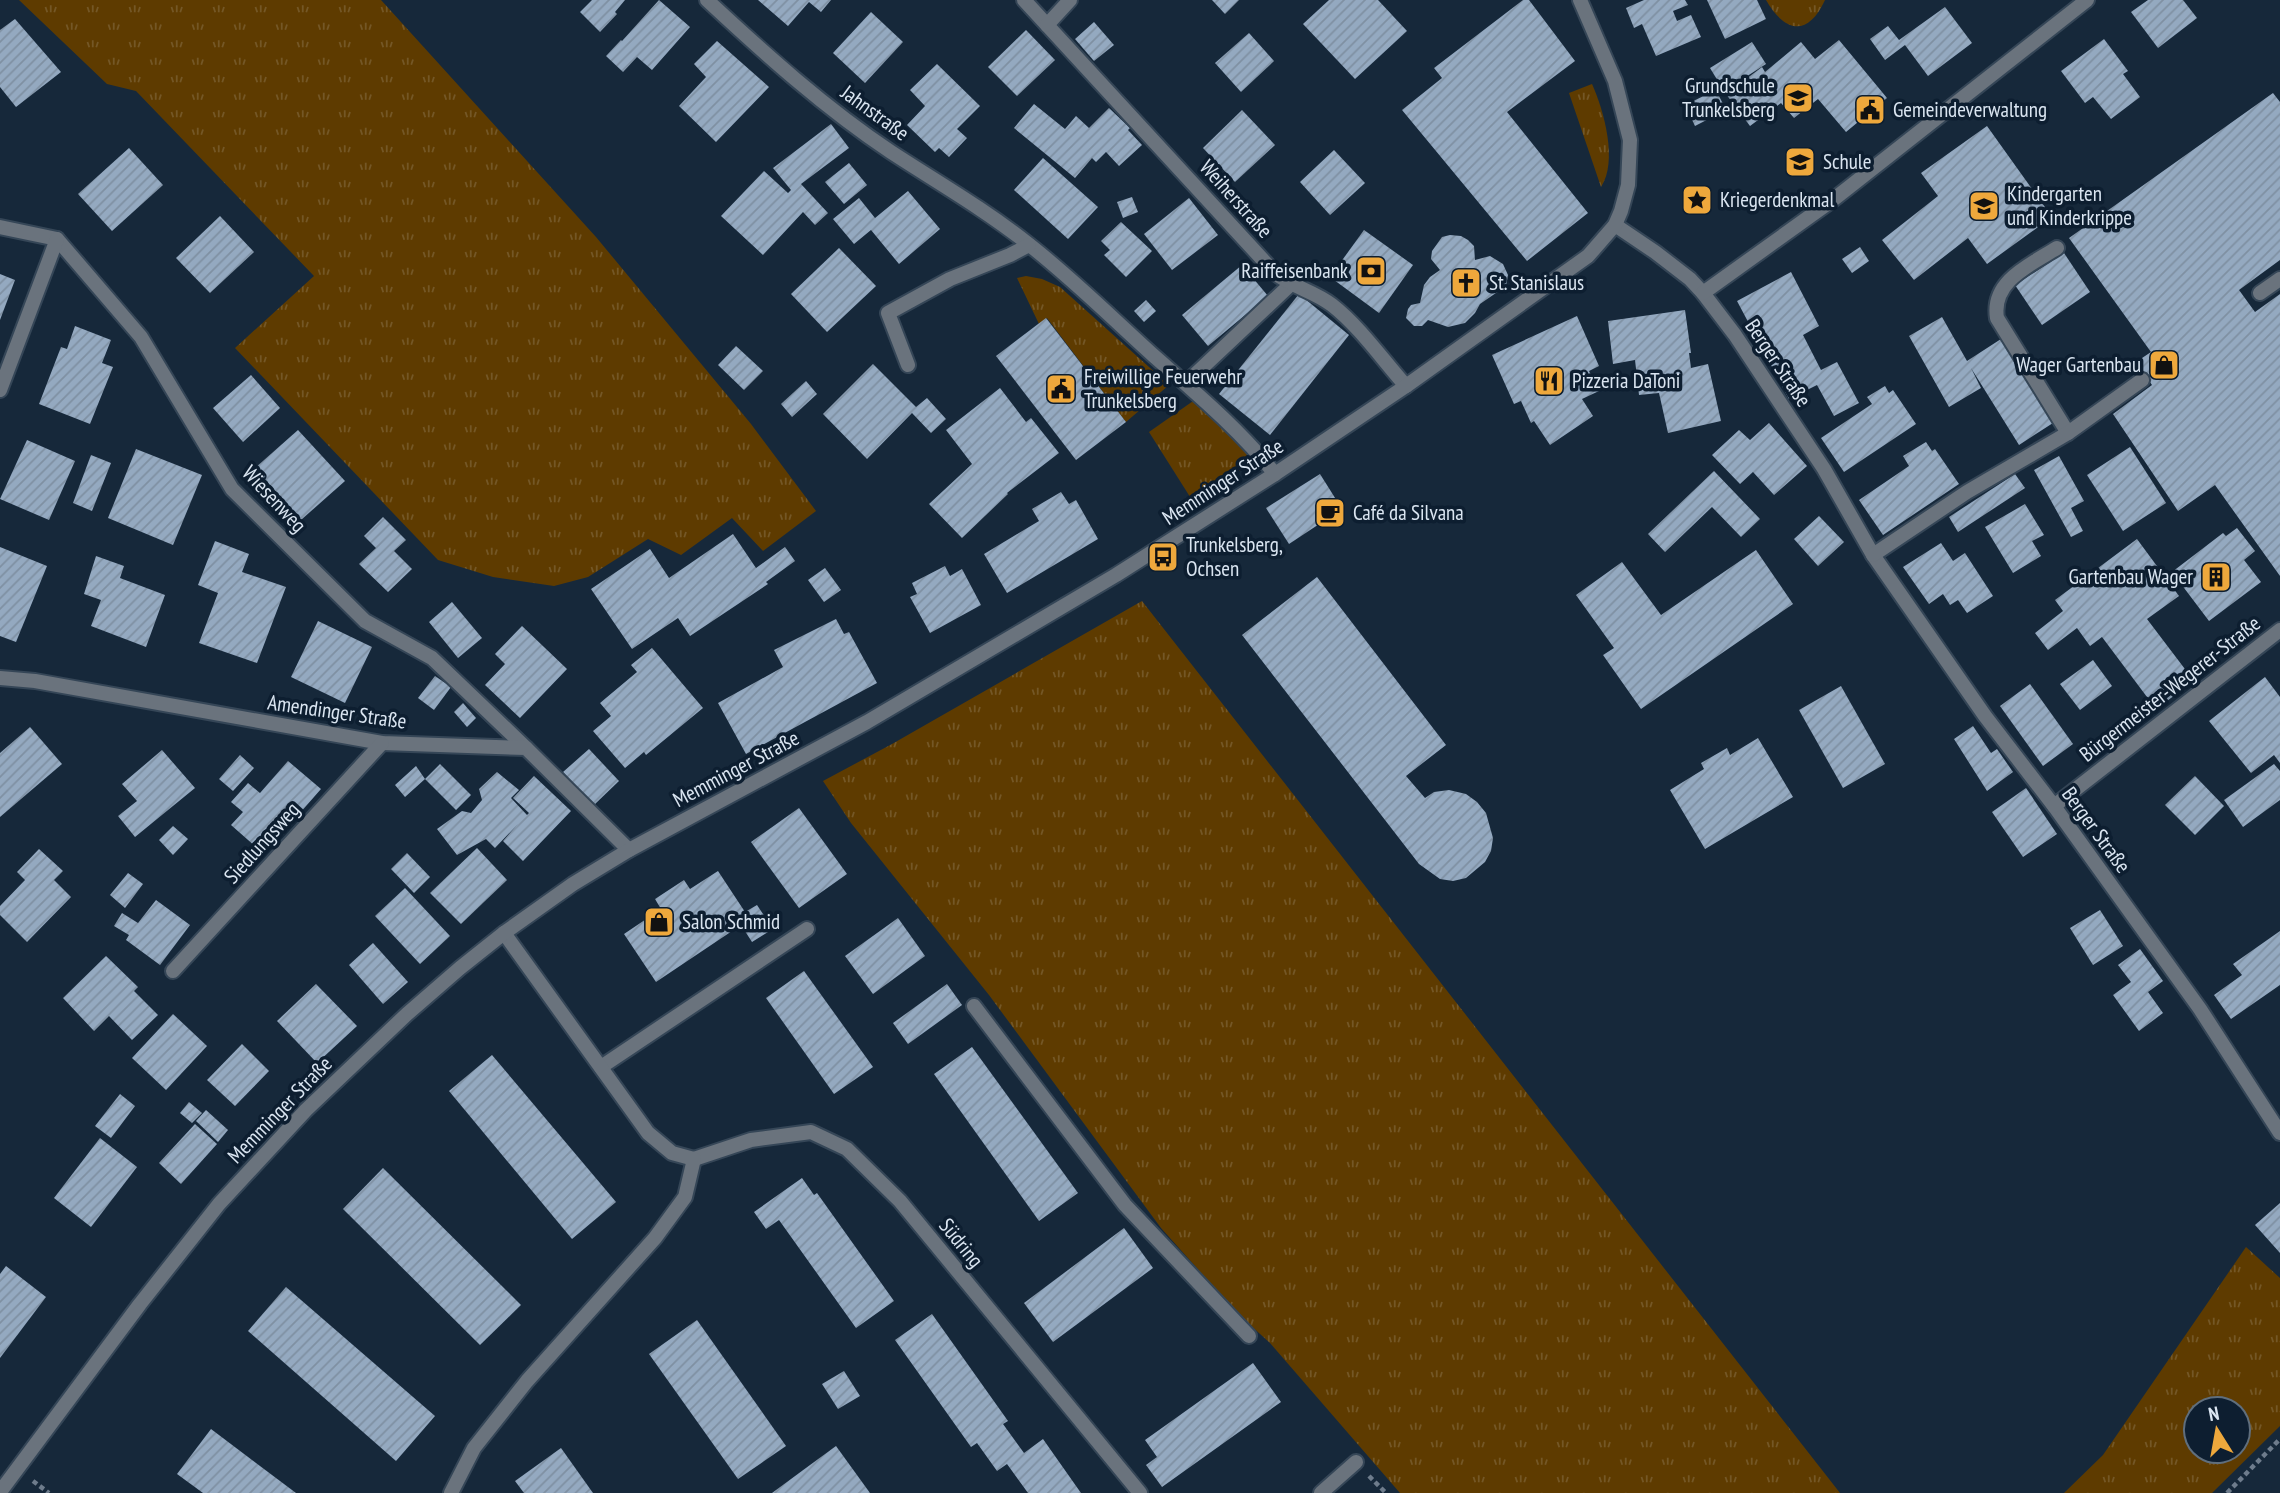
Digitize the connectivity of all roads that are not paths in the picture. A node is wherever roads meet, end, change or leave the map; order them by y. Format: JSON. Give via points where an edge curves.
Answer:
{"nodes":[{"id":1,"x":707,"y":0,"type":"edge"},
{"id":2,"x":1024,"y":0,"type":"edge"},
{"id":3,"x":1070,"y":0,"type":"edge"},
{"id":4,"x":1580,"y":0,"type":"edge"},
{"id":5,"x":2087,"y":0,"type":"edge"},
{"id":6,"x":1047,"y":25,"type":"junction"},
{"id":7,"x":1615,"y":225,"type":"junction"},
{"id":8,"x":0,"y":227,"type":"edge"},
{"id":9,"x":57,"y":239,"type":"junction"},
{"id":10,"x":1029,"y":245,"type":"junction"},
{"id":11,"x":2057,"y":248,"type":"dead end"},
{"id":12,"x":2280,"y":279,"type":"edge"},
{"id":13,"x":1290,"y":285,"type":"junction"},
{"id":14,"x":1703,"y":293,"type":"junction"},
{"id":15,"x":2260,"y":293,"type":"dead end"},
{"id":16,"x":908,"y":365,"type":"dead end"},
{"id":17,"x":2142,"y":380,"type":"dead end"},
{"id":18,"x":1186,"y":383,"type":"junction"},
{"id":19,"x":1406,"y":386,"type":"junction"},
{"id":20,"x":0,"y":390,"type":"edge"},
{"id":21,"x":2068,"y":433,"type":"junction"},
{"id":22,"x":1275,"y":474,"type":"junction"},
{"id":23,"x":1873,"y":555,"type":"junction"},
{"id":24,"x":2280,"y":630,"type":"edge"},
{"id":25,"x":0,"y":678,"type":"edge"},
{"id":26,"x":382,"y":743,"type":"junction"},
{"id":27,"x":526,"y":748,"type":"junction"},
{"id":28,"x":2054,"y":806,"type":"junction"},
{"id":29,"x":629,"y":850,"type":"junction"},
{"id":30,"x":807,"y":929,"type":"dead end"},
{"id":31,"x":504,"y":933,"type":"junction"},
{"id":32,"x":173,"y":971,"type":"dead end"},
{"id":33,"x":974,"y":1006,"type":"dead end"},
{"id":34,"x":601,"y":1067,"type":"junction"},
{"id":35,"x":2280,"y":1133,"type":"edge"},
{"id":36,"x":694,"y":1159,"type":"junction"},
{"id":37,"x":1248,"y":1336,"type":"dead end"},
{"id":38,"x":1356,"y":1462,"type":"dead end"},
{"id":39,"x":0,"y":1492,"type":"edge"},
{"id":40,"x":451,"y":1493,"type":"edge"},
{"id":41,"x":1140,"y":1493,"type":"edge"},
{"id":42,"x":1321,"y":1493,"type":"edge"}],
"edges":[{"from":1,"to":10,"type":"street","name":"Jahnstraße","via":[[847,121]]},
{"from":2,"to":6,"type":"street","name":"Weiherstraße"},
{"from":3,"to":6,"type":"street"},
{"from":4,"to":7,"type":"street","via":[[1615,81],[1630,140],[1628,185]]},
{"from":5,"to":14,"type":"street","via":[[1834,199]]},
{"from":6,"to":13,"type":"street","name":"Weiherstraße"},
{"from":7,"to":14,"type":"street","name":"Berger Straße"},
{"from":7,"to":19,"type":"street","name":"Memminger Straße","via":[[1588,256]]},
{"from":8,"to":9,"type":"street"},
{"from":9,"to":20,"type":"street"},
{"from":9,"to":27,"type":"street","name":"Wiesenweg","via":[[141,337],[232,489],[365,621],[432,658]]},
{"from":10,"to":16,"type":"street","via":[[950,279],[888,313]]},
{"from":10,"to":18,"type":"street","name":"Jahnstraße"},
{"from":11,"to":21,"type":"street","via":[[2005,284],[1995,306],[1997,318]]},
{"from":12,"to":15,"type":"street"},
{"from":13,"to":18,"type":"street"},
{"from":13,"to":19,"type":"street","name":"Weiherstraße","via":[[1333,306]]},
{"from":14,"to":23,"type":"street","name":"Berger Straße","via":[[1824,469]]},
{"from":17,"to":21,"type":"street"},
{"from":18,"to":22,"type":"street","name":"Jahnstraße"},
{"from":19,"to":22,"type":"street","name":"Memminger Straße"},
{"from":21,"to":23,"type":"street"},
{"from":22,"to":29,"type":"street","name":"Memminger Straße","via":[[1116,575],[867,722]]},
{"from":23,"to":28,"type":"street","name":"Berger Straße","via":[[1984,716]]},
{"from":24,"to":28,"type":"street","name":"Bürgermeister-Wegerer-Straße"},
{"from":25,"to":26,"type":"street","name":"Amendinger Straße"},
{"from":26,"to":27,"type":"street","name":"Amendinger Straße"},
{"from":26,"to":32,"type":"street","name":"Siedlungsweg"},
{"from":27,"to":29,"type":"street"},
{"from":28,"to":35,"type":"street","name":"Berger Straße","via":[[2200,1009]]},
{"from":29,"to":31,"type":"street","name":"Memminger Straße"},
{"from":30,"to":34,"type":"street"},
{"from":31,"to":34,"type":"street"},
{"from":31,"to":39,"type":"street","name":"Memminger Straße","via":[[407,1014],[306,1110],[219,1203]]},
{"from":33,"to":37,"type":"street","via":[[1125,1205]]},
{"from":34,"to":36,"type":"street","via":[[648,1133],[672,1153]]},
{"from":36,"to":40,"type":"street","via":[[685,1197],[474,1448]]},
{"from":36,"to":41,"type":"street","name":"Südring","via":[[751,1140],[811,1132],[847,1149],[900,1201]]},
{"from":38,"to":42,"type":"street"}]}
